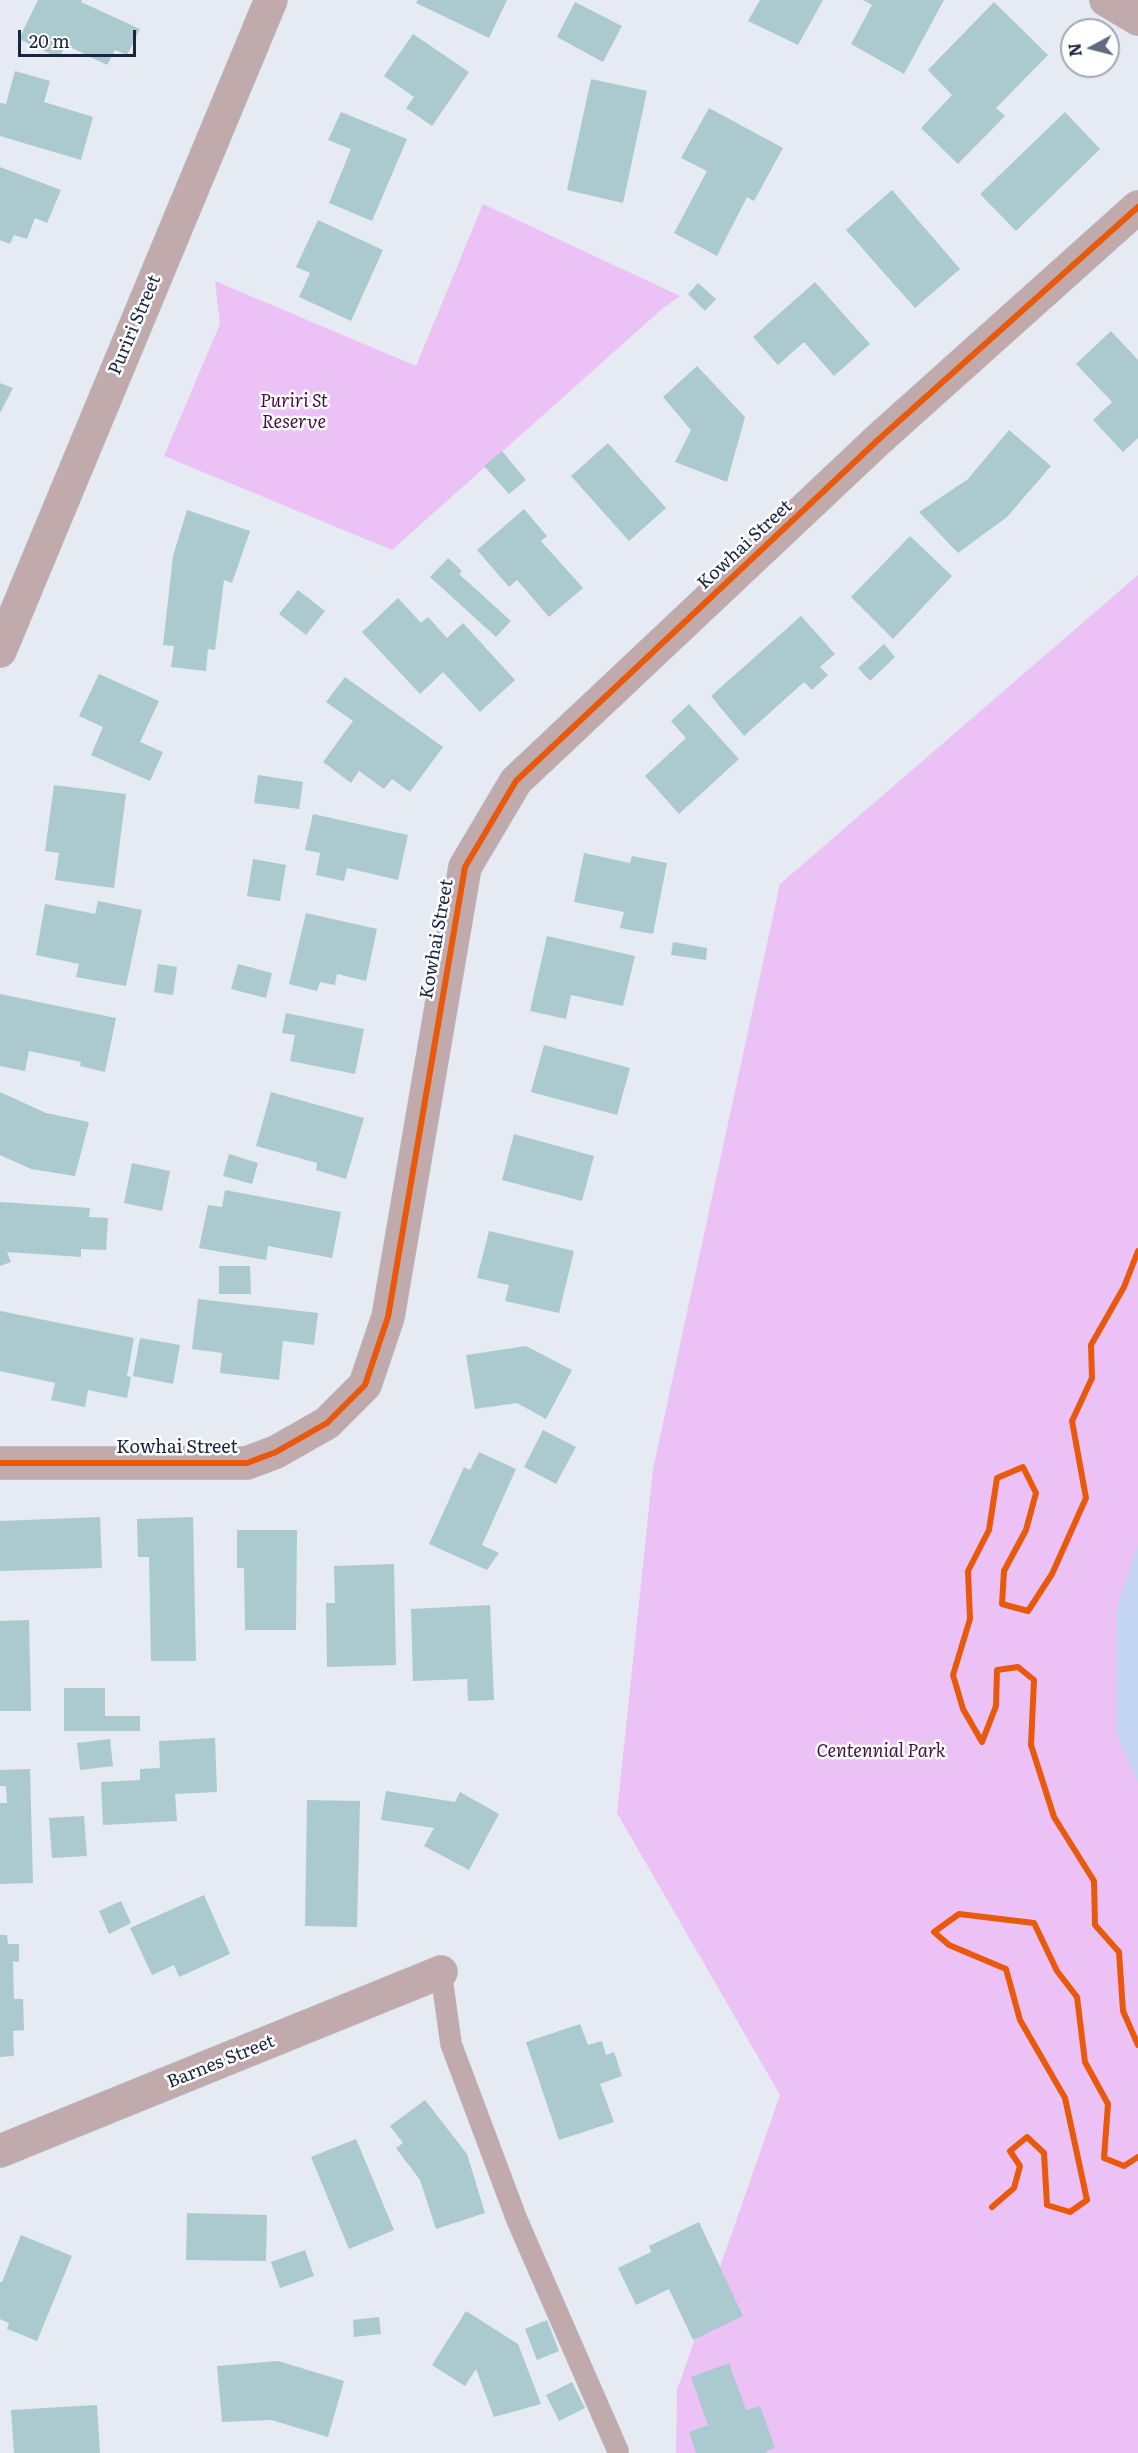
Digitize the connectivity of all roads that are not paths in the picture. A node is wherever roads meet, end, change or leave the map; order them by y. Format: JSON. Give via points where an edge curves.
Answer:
{"nodes":[{"id":1,"x":271,"y":0,"type":"edge"},
{"id":2,"x":1106,"y":0,"type":"edge"},
{"id":3,"x":1138,"y":19,"type":"edge"},
{"id":4,"x":1138,"y":207,"type":"edge"},
{"id":5,"x":0,"y":651,"type":"edge"},
{"id":6,"x":0,"y":1463,"type":"edge"},
{"id":7,"x":441,"y":1972,"type":"joint"},
{"id":8,"x":0,"y":2151,"type":"edge"},
{"id":9,"x":618,"y":2451,"type":"dead end"}],
"edges":[{"from":1,"to":5,"type":"street","name":"Puriri Street"},
{"from":2,"to":3,"type":"street"},
{"from":4,"to":6,"type":"street","name":"Kowhai Street","via":[[879,439],[516,781],[465,867],[388,1317],[364,1385],[327,1423],[276,1452],[247,1463]]},
{"from":7,"to":8,"type":"street","name":"Barnes Street"},
{"from":7,"to":9,"type":"lane","via":[[451,2044],[517,2220]]}]}
